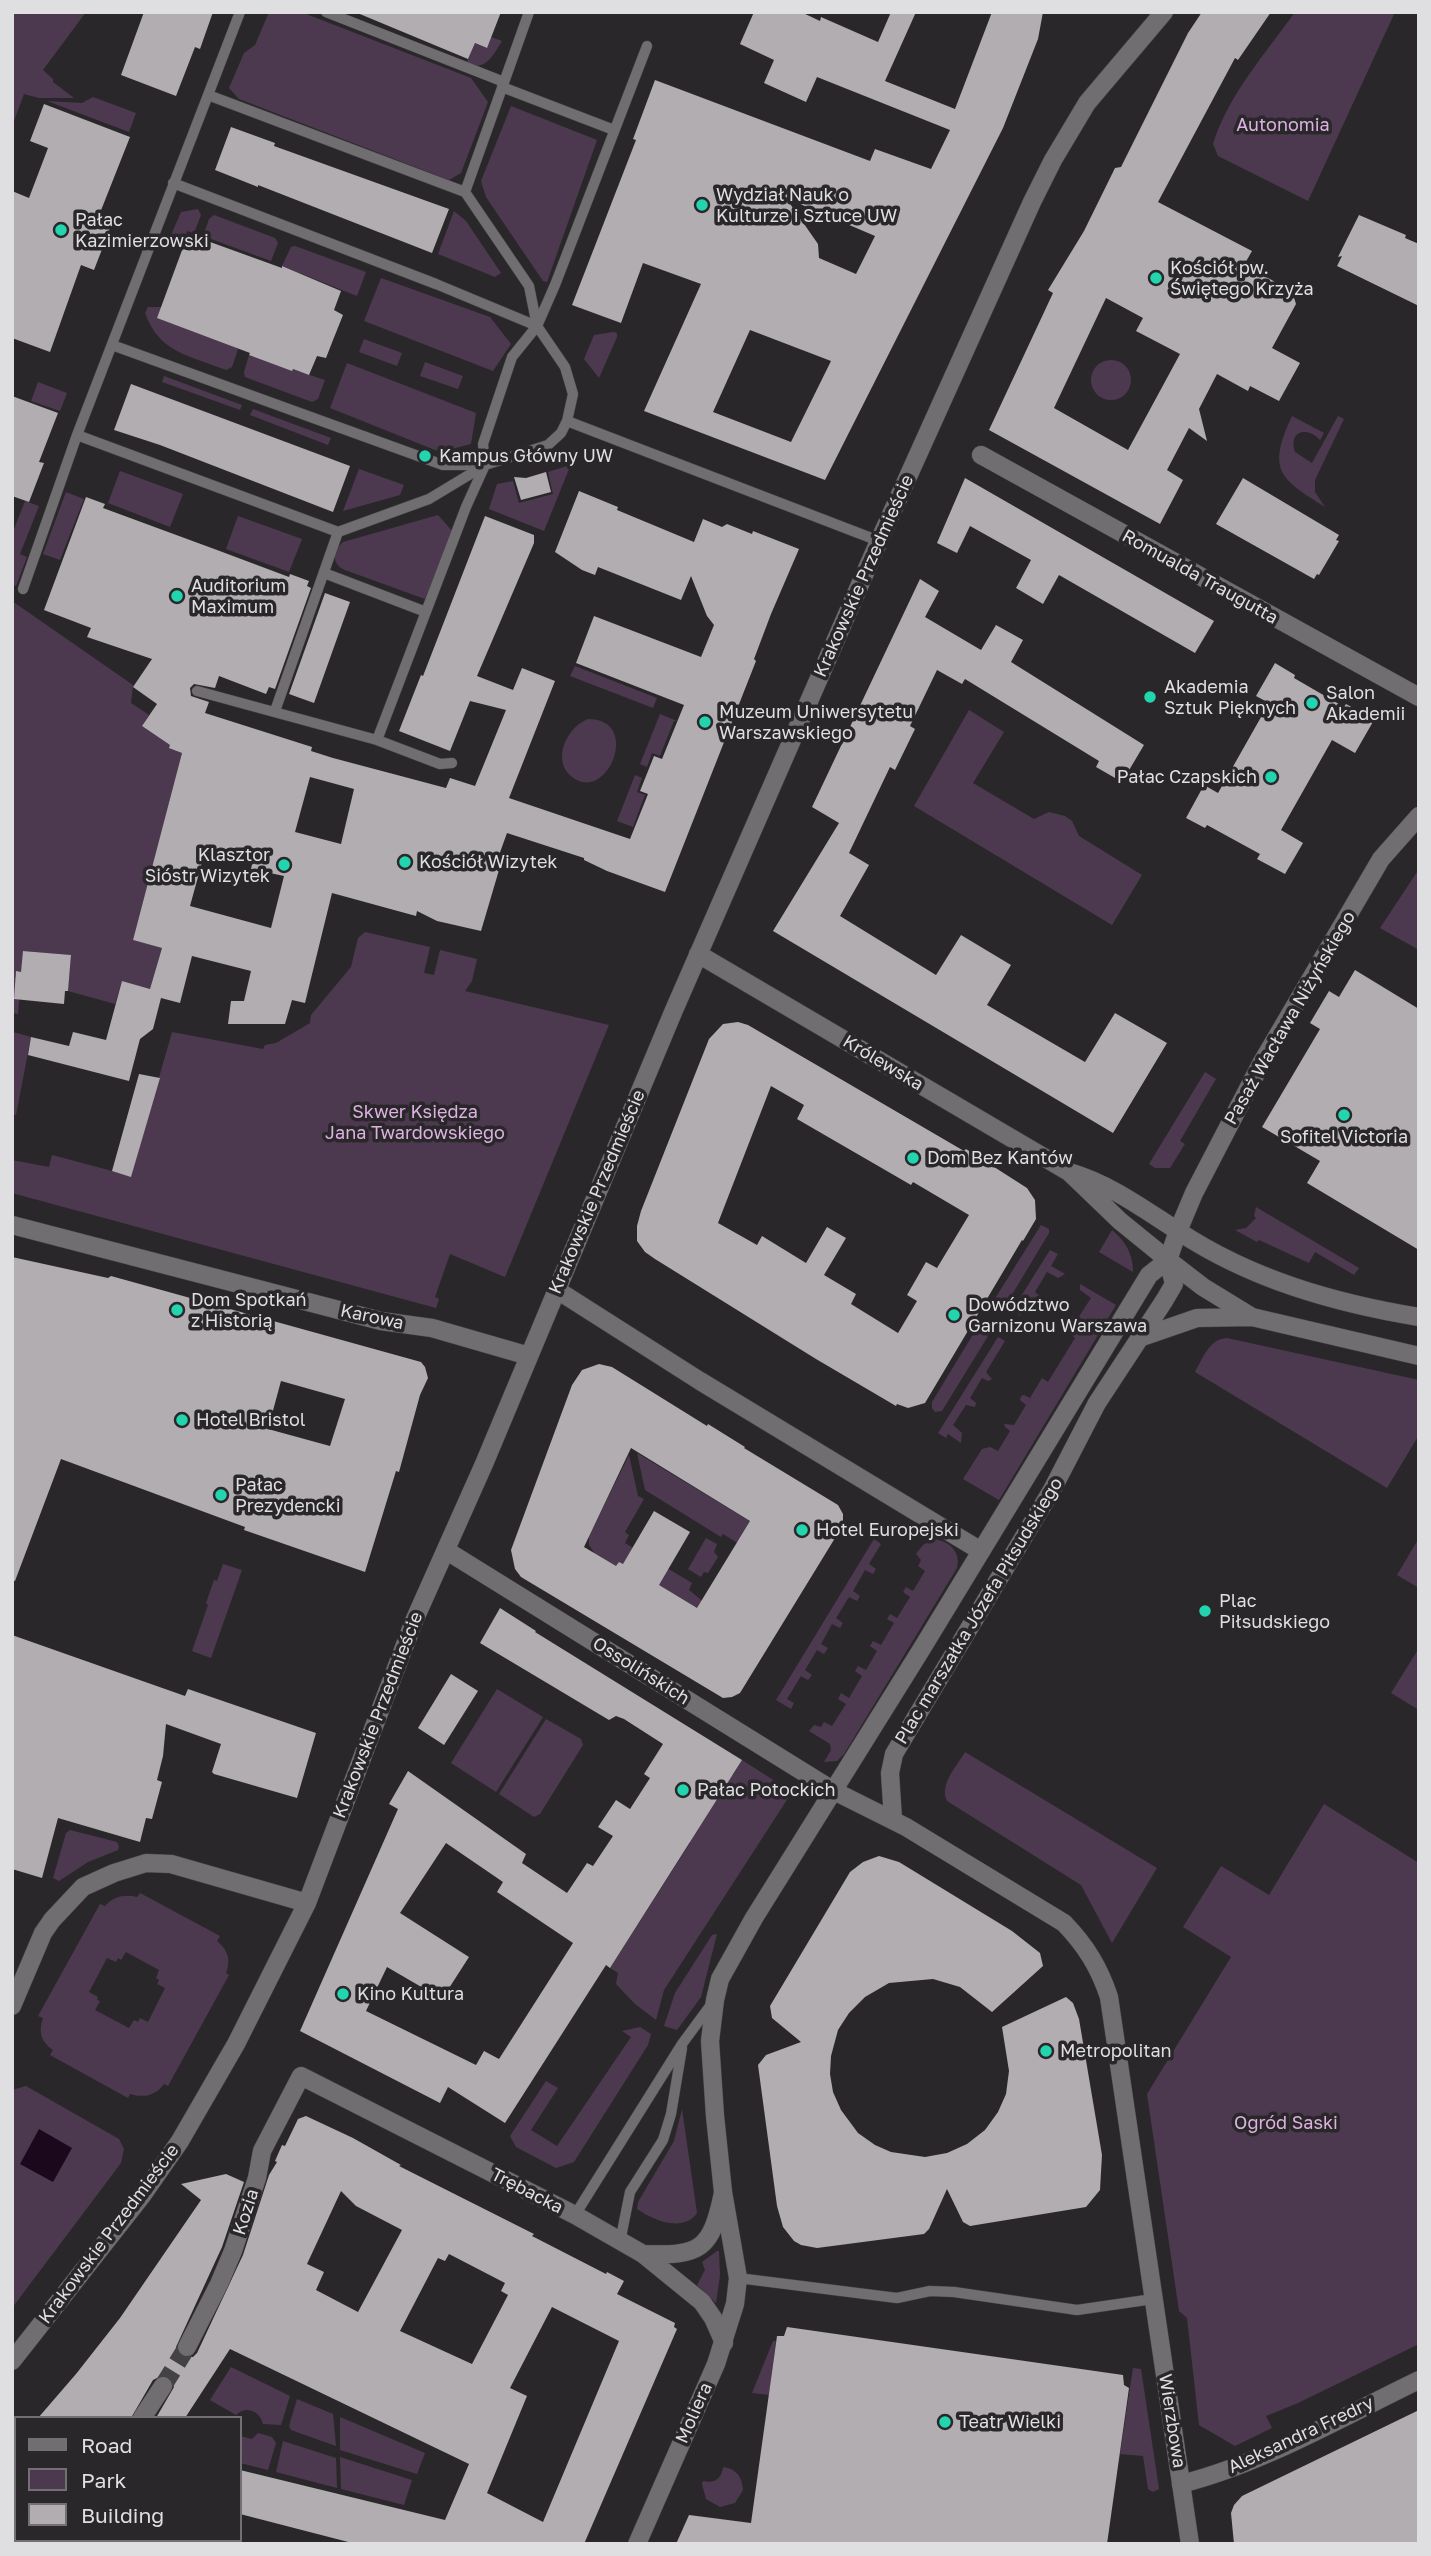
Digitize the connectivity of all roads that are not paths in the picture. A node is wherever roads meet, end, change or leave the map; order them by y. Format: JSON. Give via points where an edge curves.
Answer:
{"nodes":[{"id":1,"x":240,"y":12,"type":"edge"},
{"id":2,"x":326,"y":12,"type":"edge"},
{"id":3,"x":529,"y":12,"type":"edge"},
{"id":4,"x":1164,"y":12,"type":"edge"},
{"id":5,"x":647,"y":46,"type":"dead end"},
{"id":6,"x":503,"y":84,"type":"junction"},
{"id":7,"x":208,"y":95,"type":"junction"},
{"id":8,"x":614,"y":130,"type":"junction"},
{"id":9,"x":173,"y":183,"type":"junction"},
{"id":10,"x":464,"y":192,"type":"junction"},
{"id":11,"x":537,"y":326,"type":"junction"},
{"id":12,"x":112,"y":345,"type":"junction"},
{"id":13,"x":567,"y":421,"type":"junction"},
{"id":14,"x":77,"y":435,"type":"junction"},
{"id":15,"x":981,"y":455,"type":"dead end"},
{"id":16,"x":485,"y":465,"type":"junction"},
{"id":17,"x":338,"y":532,"type":"junction"},
{"id":18,"x":879,"y":541,"type":"junction"},
{"id":19,"x":324,"y":573,"type":"junction"},
{"id":20,"x":23,"y":589,"type":"dead end"},
{"id":21,"x":426,"y":612,"type":"junction"},
{"id":22,"x":197,"y":691,"type":"dead end"},
{"id":23,"x":1419,"y":698,"type":"edge"},
{"id":24,"x":275,"y":711,"type":"junction"},
{"id":25,"x":377,"y":740,"type":"junction"},
{"id":26,"x":452,"y":763,"type":"dead end"},
{"id":27,"x":1419,"y":816,"type":"edge"},
{"id":28,"x":698,"y":954,"type":"junction"},
{"id":29,"x":1069,"y":1172,"type":"junction"},
{"id":30,"x":12,"y":1225,"type":"edge"},
{"id":31,"x":1178,"y":1231,"type":"junction"},
{"id":32,"x":1168,"y":1261,"type":"junction"},
{"id":33,"x":557,"y":1290,"type":"junction"},
{"id":34,"x":1252,"y":1317,"type":"junction"},
{"id":35,"x":1419,"y":1317,"type":"edge"},
{"id":36,"x":1142,"y":1337,"type":"junction"},
{"id":37,"x":529,"y":1356,"type":"junction"},
{"id":38,"x":1419,"y":1356,"type":"edge"},
{"id":39,"x":447,"y":1550,"type":"junction"},
{"id":40,"x":981,"y":1551,"type":"junction"},
{"id":41,"x":834,"y":1791,"type":"junction"},
{"id":42,"x":893,"y":1819,"type":"junction"},
{"id":43,"x":307,"y":1903,"type":"junction"},
{"id":44,"x":715,"y":2000,"type":"junction"},
{"id":45,"x":12,"y":2006,"type":"edge"},
{"id":46,"x":682,"y":2044,"type":"junction"},
{"id":47,"x":301,"y":2076,"type":"joint"},
{"id":48,"x":723,"y":2192,"type":"junction"},
{"id":49,"x":575,"y":2215,"type":"junction"},
{"id":50,"x":620,"y":2242,"type":"junction"},
{"id":51,"x":643,"y":2254,"type":"junction"},
{"id":52,"x":738,"y":2278,"type":"junction"},
{"id":53,"x":1153,"y":2299,"type":"junction"},
{"id":54,"x":724,"y":2343,"type":"junction"},
{"id":55,"x":187,"y":2347,"type":"tunnel mouth"},
{"id":56,"x":12,"y":2361,"type":"edge"},
{"id":57,"x":1419,"y":2380,"type":"edge"},
{"id":58,"x":163,"y":2386,"type":"tunnel mouth"},
{"id":59,"x":143,"y":2416,"type":"edge"},
{"id":60,"x":1181,"y":2484,"type":"junction"},
{"id":61,"x":638,"y":2544,"type":"edge"},
{"id":62,"x":1190,"y":2544,"type":"edge"}],
"edges":[{"from":1,"to":7,"type":"lane"},
{"from":2,"to":6,"type":"lane"},
{"from":3,"to":6,"type":"lane"},
{"from":4,"to":18,"type":"street","name":"Krakowskie Przedmieście","via":[[1087,103],[1053,160]]},
{"from":5,"to":8,"type":"lane"},
{"from":6,"to":8,"type":"lane"},
{"from":6,"to":10,"type":"lane"},
{"from":7,"to":9,"type":"lane"},
{"from":7,"to":10,"type":"lane"},
{"from":8,"to":11,"type":"lane"},
{"from":9,"to":11,"type":"lane"},
{"from":9,"to":12,"type":"lane"},
{"from":10,"to":11,"type":"lane","via":[[529,286]]},
{"from":11,"to":13,"type":"lane","via":[[565,367],[573,394]]},
{"from":11,"to":16,"type":"lane","via":[[512,357],[483,444]]},
{"from":12,"to":14,"type":"lane"},
{"from":12,"to":16,"type":"lane","via":[[443,465]]},
{"from":13,"to":16,"type":"lane","via":[[548,444]]},
{"from":13,"to":18,"type":"lane"},
{"from":14,"to":17,"type":"lane"},
{"from":14,"to":20,"type":"lane"},
{"from":15,"to":23,"type":"street","name":"Romualda Traugutta"},
{"from":16,"to":17,"type":"lane","via":[[429,499]]},
{"from":16,"to":21,"type":"lane"},
{"from":17,"to":19,"type":"lane"},
{"from":18,"to":28,"type":"street","name":"Krakowskie Przedmieście"},
{"from":19,"to":21,"type":"lane"},
{"from":19,"to":24,"type":"lane"},
{"from":21,"to":25,"type":"lane"},
{"from":22,"to":24,"type":"lane"},
{"from":24,"to":25,"type":"lane"},
{"from":25,"to":26,"type":"lane","via":[[440,764]]},
{"from":27,"to":31,"type":"street","name":"Pasaż Wacława Niżyńskiego","via":[[1381,859],[1256,1071]]},
{"from":28,"to":29,"type":"street","name":"Królewska"},
{"from":28,"to":33,"type":"street","name":"Krakowskie Przedmieście"},
{"from":29,"to":31,"type":"street","name":"Królewska","via":[[1118,1192]]},
{"from":29,"to":32,"type":"street","name":"Królewska"},
{"from":30,"to":37,"type":"street","name":"Karowa"},
{"from":31,"to":32,"type":"street","name":"Pasaż Wacława Niżyńskiego"},
{"from":31,"to":35,"type":"street","name":"Królewska","via":[[1220,1258],[1293,1287]]},
{"from":32,"to":34,"type":"street","name":"Królewska"},
{"from":32,"to":36,"type":"street","name":"Plac marszałka Józefa Piłsudskiego","via":[[1174,1284]]},
{"from":32,"to":40,"type":"street","name":"Plac marszałka Józefa Piłsudskiego","via":[[1149,1275]]},
{"from":33,"to":37,"type":"street","name":"Krakowskie Przedmieście"},
{"from":33,"to":40,"type":"street"},
{"from":34,"to":36,"type":"street","via":[[1197,1318]]},
{"from":34,"to":38,"type":"street"},
{"from":36,"to":42,"type":"street","name":"Plac marszałka Józefa Piłsudskiego","via":[[1097,1403],[1047,1499],[894,1754]]},
{"from":37,"to":39,"type":"street","name":"Krakowskie Przedmieście"},
{"from":39,"to":41,"type":"street","name":"Ossolińskich"},
{"from":39,"to":43,"type":"street","name":"Krakowskie Przedmieście","via":[[414,1621]]},
{"from":40,"to":41,"type":"street","name":"Plac marszałka Józefa Piłsudskiego"},
{"from":41,"to":42,"type":"street","name":"Ossolińskich"},
{"from":41,"to":44,"type":"street","name":"Plac marszałka Józefa Piłsudskiego","via":[[729,1960]]},
{"from":42,"to":53,"type":"street","via":[[1064,1923],[1093,1959],[1109,1997]]},
{"from":43,"to":45,"type":"street","via":[[185,1866],[156,1862],[97,1878],[72,1897],[43,1933]]},
{"from":43,"to":56,"type":"street","name":"Krakowskie Przedmieście","via":[[180,2141]]},
{"from":44,"to":46,"type":"lane"},
{"from":44,"to":48,"type":"street","name":"Moliera","via":[[710,2041]]},
{"from":46,"to":49,"type":"lane"},
{"from":46,"to":50,"type":"lane","via":[[663,2140],[631,2192]]},
{"from":47,"to":49,"type":"street","name":"Trębacka"},
{"from":47,"to":55,"type":"street","name":"Kozia","via":[[262,2151],[233,2251]]},
{"from":48,"to":51,"type":"street","via":[[716,2224],[702,2245],[671,2255]]},
{"from":48,"to":52,"type":"street","name":"Moliera"},
{"from":49,"to":50,"type":"street","name":"Trębacka"},
{"from":50,"to":51,"type":"street","name":"Trębacka"},
{"from":51,"to":54,"type":"street","name":"Trębacka","via":[[702,2302]]},
{"from":52,"to":53,"type":"lane","via":[[897,2298],[930,2291],[954,2292],[1077,2310]]},
{"from":52,"to":54,"type":"street","name":"Moliera"},
{"from":53,"to":60,"type":"street","name":"Wierzbowa"},
{"from":54,"to":61,"type":"street","name":"Moliera"},
{"from":57,"to":60,"type":"street","name":"Aleksandra Fredry","via":[[1269,2452]]},
{"from":58,"to":59,"type":"street"},
{"from":60,"to":62,"type":"street","name":"Wierzbowa"}]}
